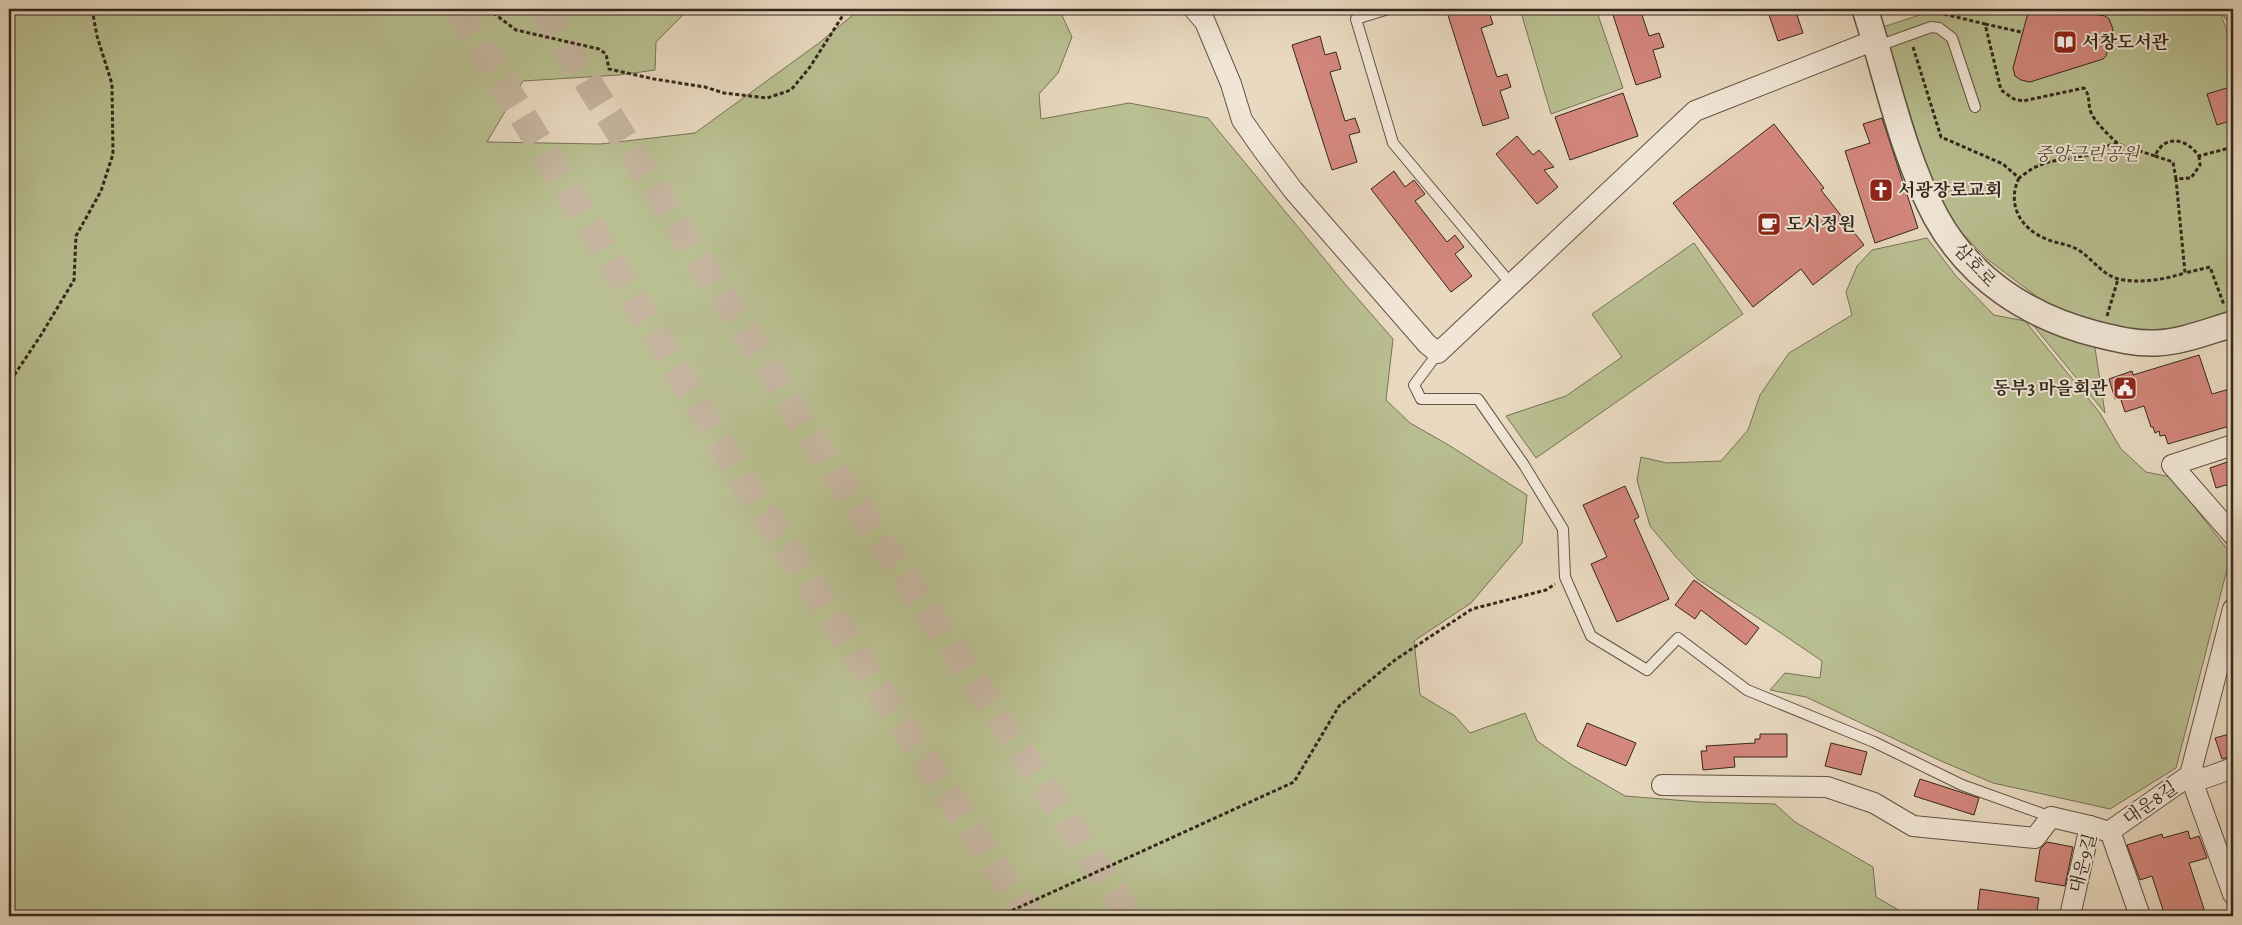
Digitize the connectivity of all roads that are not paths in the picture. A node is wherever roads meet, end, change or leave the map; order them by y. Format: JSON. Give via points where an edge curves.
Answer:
{"nodes":[{"id":1,"x":1194,"y":9,"type":"edge"},
{"id":2,"x":1388,"y":9,"type":"edge"},
{"id":3,"x":1865,"y":9,"type":"edge"},
{"id":4,"x":1876,"y":43,"type":"junction"},
{"id":5,"x":1974,"y":107,"type":"dead end"},
{"id":6,"x":1511,"y":284,"type":"junction"},
{"id":7,"x":2232,"y":324,"type":"edge"},
{"id":8,"x":1438,"y":353,"type":"junction"},
{"id":9,"x":2233,"y":445,"type":"edge"},
{"id":10,"x":2233,"y":535,"type":"edge"},
{"id":11,"x":2233,"y":609,"type":"edge"},
{"id":12,"x":2226,"y":665,"type":"edge"},
{"id":13,"x":2233,"y":768,"type":"edge"},
{"id":14,"x":2190,"y":775,"type":"junction"},
{"id":15,"x":1662,"y":785,"type":"dead end"},
{"id":16,"x":2051,"y":816,"type":"junction"},
{"id":17,"x":2090,"y":826,"type":"junction"},
{"id":18,"x":2110,"y":831,"type":"junction"},
{"id":19,"x":2229,"y":870,"type":"edge"},
{"id":20,"x":2233,"y":894,"type":"edge"},
{"id":21,"x":2070,"y":916,"type":"edge"},
{"id":22,"x":2140,"y":916,"type":"edge"}],
"edges":[{"from":1,"to":8,"type":"street","via":[[1205,22],[1242,120],[1263,150],[1311,211]]},
{"from":2,"to":6,"type":"lane","via":[[1356,19],[1393,143]]},
{"from":3,"to":4,"type":"street","name":"삼호로"},
{"from":4,"to":5,"type":"lane","via":[[1910,36],[1931,27],[1947,32],[1952,38]]},
{"from":4,"to":6,"type":"street","via":[[1695,111]]},
{"from":4,"to":7,"type":"street","name":"삼호로","via":[[1897,120],[1937,218],[1965,258],[2002,294],[2071,328],[2126,341],[2157,343],[2188,338]]},
{"from":6,"to":8,"type":"street"},
{"from":8,"to":16,"type":"lane","via":[[1414,385],[1421,399],[1478,399],[1563,529],[1565,577],[1590,636],[1647,670],[1678,638],[1747,690],[1874,742],[1962,785]]},
{"from":9,"to":10,"type":"street","via":[[2172,465]]},
{"from":11,"to":12,"type":"street","name":"대운8길"},
{"from":12,"to":14,"type":"street","name":"대운8길"},
{"from":13,"to":14,"type":"street","name":"대운8길","via":[[2205,778]]},
{"from":14,"to":18,"type":"street","name":"대운8길"},
{"from":14,"to":19,"type":"street","name":"대운8길"},
{"from":15,"to":16,"type":"street","via":[[1827,787],[1874,803],[1913,826],[2035,838]]},
{"from":16,"to":17,"type":"street"},
{"from":17,"to":18,"type":"street","name":"대운9길"},
{"from":17,"to":21,"type":"street","name":"대운9길"},
{"from":18,"to":22,"type":"street","name":"대운8길"},
{"from":19,"to":20,"type":"street","name":"대운8길"}]}
